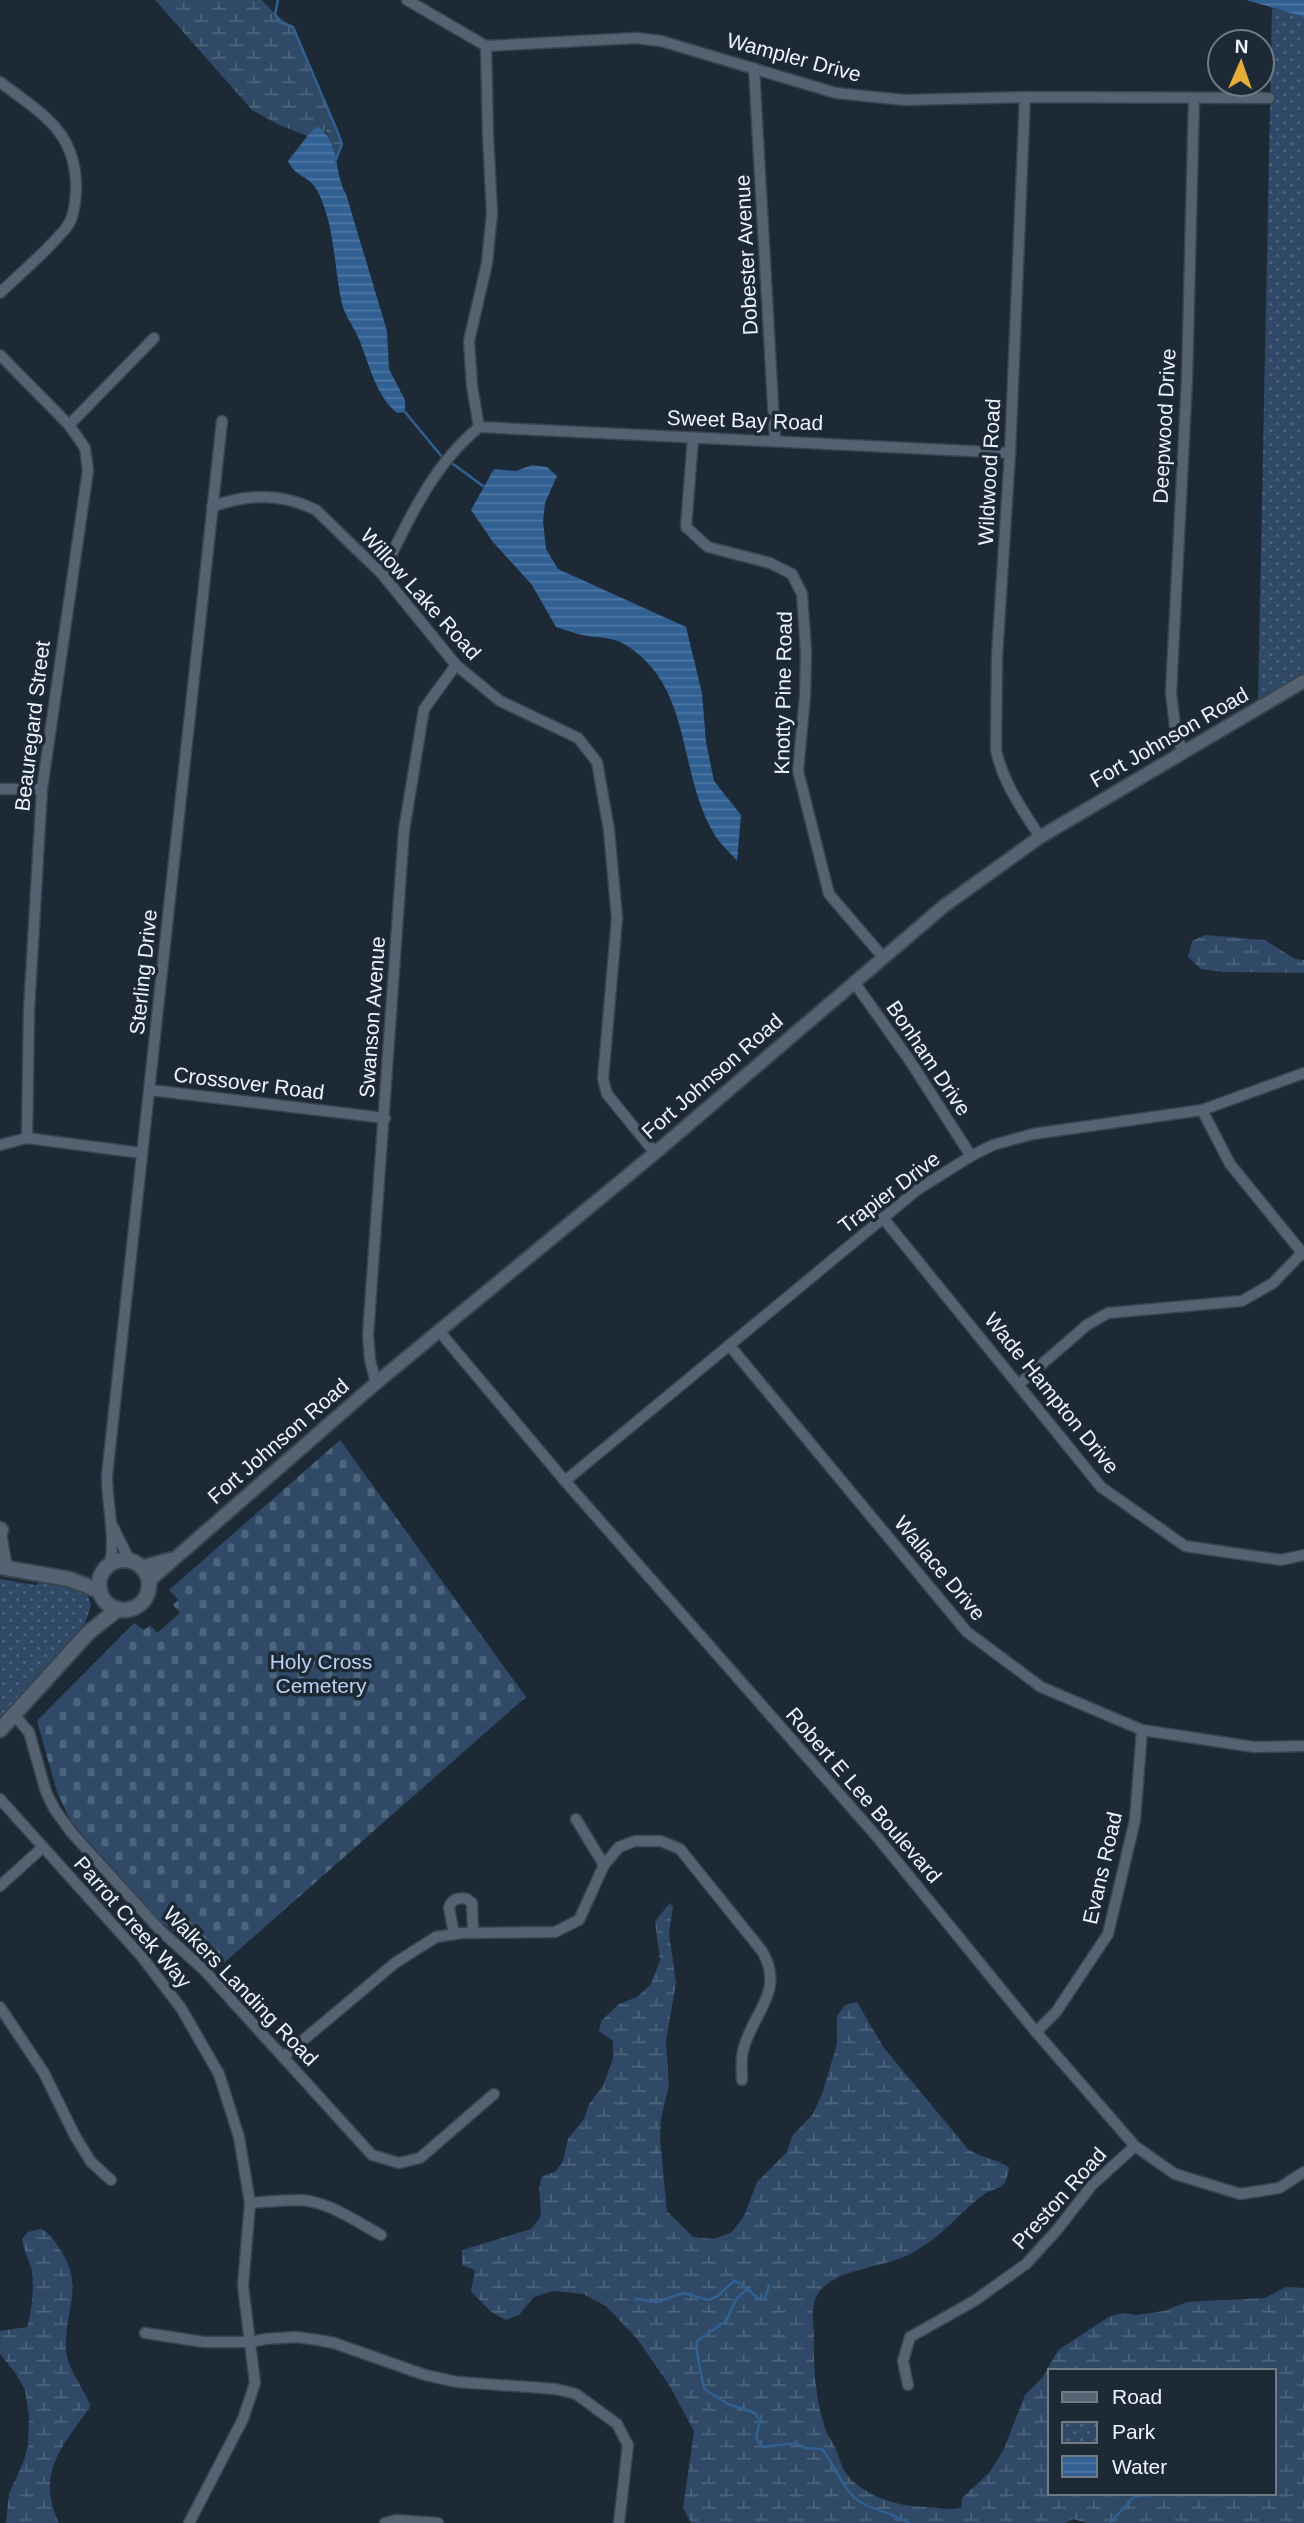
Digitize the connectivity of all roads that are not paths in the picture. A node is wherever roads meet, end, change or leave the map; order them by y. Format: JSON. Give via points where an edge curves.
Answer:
{"nodes":[{"id":1,"x":407,"y":0,"type":"edge"},
{"id":2,"x":486,"y":46,"type":"junction"},
{"id":3,"x":754,"y":68,"type":"junction"},
{"id":4,"x":0,"y":82,"type":"edge"},
{"id":5,"x":1025,"y":97,"type":"junction"},
{"id":6,"x":1269,"y":98,"type":"dead end"},
{"id":7,"x":1194,"y":99,"type":"junction"},
{"id":8,"x":0,"y":293,"type":"edge"},
{"id":9,"x":154,"y":338,"type":"dead end"},
{"id":10,"x":0,"y":355,"type":"edge"},
{"id":11,"x":222,"y":421,"type":"dead end"},
{"id":12,"x":69,"y":425,"type":"junction"},
{"id":13,"x":479,"y":427,"type":"junction"},
{"id":14,"x":693,"y":438,"type":"junction"},
{"id":15,"x":775,"y":440,"type":"junction"},
{"id":16,"x":1010,"y":453,"type":"junction"},
{"id":17,"x":212,"y":507,"type":"junction"},
{"id":18,"x":382,"y":574,"type":"junction"},
{"id":19,"x":456,"y":665,"type":"junction"},
{"id":20,"x":1304,"y":681,"type":"edge"},
{"id":21,"x":1184,"y":752,"type":"junction"},
{"id":22,"x":0,"y":789,"type":"edge"},
{"id":23,"x":42,"y":789,"type":"junction"},
{"id":24,"x":1040,"y":837,"type":"junction"},
{"id":25,"x":883,"y":957,"type":"junction"},
{"id":26,"x":854,"y":982,"type":"junction"},
{"id":27,"x":1304,"y":1073,"type":"edge"},
{"id":28,"x":150,"y":1090,"type":"junction"},
{"id":29,"x":1202,"y":1110,"type":"junction"},
{"id":30,"x":384,"y":1118,"type":"junction"},
{"id":31,"x":27,"y":1138,"type":"junction"},
{"id":32,"x":0,"y":1145,"type":"edge"},
{"id":33,"x":141,"y":1153,"type":"junction"},
{"id":34,"x":655,"y":1153,"type":"junction"},
{"id":35,"x":971,"y":1156,"type":"junction"},
{"id":36,"x":883,"y":1218,"type":"junction"},
{"id":37,"x":1303,"y":1254,"type":"edge"},
{"id":38,"x":439,"y":1331,"type":"junction"},
{"id":39,"x":729,"y":1345,"type":"junction"},
{"id":40,"x":376,"y":1382,"type":"junction"},
{"id":41,"x":1019,"y":1384,"type":"junction"},
{"id":42,"x":565,"y":1481,"type":"junction"},
{"id":43,"x":113,"y":1527,"type":"junction"},
{"id":44,"x":0,"y":1529,"type":"edge"},
{"id":45,"x":182,"y":1552,"type":"junction"},
{"id":46,"x":1304,"y":1555,"type":"edge"},
{"id":47,"x":135,"y":1564,"type":"junction"},
{"id":48,"x":3,"y":1567,"type":"edge"},
{"id":49,"x":107,"y":1567,"type":"junction"},
{"id":50,"x":69,"y":1579,"type":"junction"},
{"id":51,"x":149,"y":1581,"type":"junction"},
{"id":52,"x":101,"y":1594,"type":"junction"},
{"id":53,"x":118,"y":1609,"type":"junction"},
{"id":54,"x":88,"y":1633,"type":"junction"},
{"id":55,"x":14,"y":1714,"type":"junction"},
{"id":56,"x":0,"y":1730,"type":"edge"},
{"id":57,"x":1142,"y":1730,"type":"junction"},
{"id":58,"x":1304,"y":1746,"type":"edge"},
{"id":59,"x":0,"y":1798,"type":"edge"},
{"id":60,"x":576,"y":1819,"type":"dead end"},
{"id":61,"x":43,"y":1847,"type":"junction"},
{"id":62,"x":604,"y":1865,"type":"junction"},
{"id":63,"x":0,"y":1886,"type":"edge"},
{"id":64,"x":472,"y":1933,"type":"junction"},
{"id":65,"x":454,"y":1934,"type":"junction"},
{"id":66,"x":0,"y":2007,"type":"edge"},
{"id":67,"x":1036,"y":2032,"type":"junction"},
{"id":68,"x":283,"y":2057,"type":"junction"},
{"id":69,"x":742,"y":2080,"type":"dead end"},
{"id":70,"x":494,"y":2094,"type":"dead end"},
{"id":71,"x":1135,"y":2146,"type":"junction"},
{"id":72,"x":1304,"y":2172,"type":"edge"},
{"id":73,"x":111,"y":2180,"type":"dead end"},
{"id":74,"x":250,"y":2203,"type":"junction"},
{"id":75,"x":381,"y":2235,"type":"dead end"},
{"id":76,"x":145,"y":2333,"type":"dead end"},
{"id":77,"x":251,"y":2342,"type":"junction"},
{"id":78,"x":908,"y":2385,"type":"dead end"},
{"id":79,"x":189,"y":2523,"type":"edge"},
{"id":80,"x":385,"y":2523,"type":"edge"},
{"id":81,"x":438,"y":2523,"type":"edge"},
{"id":82,"x":619,"y":2523,"type":"edge"}],
"edges":[{"from":1,"to":2,"type":"street"},
{"from":2,"to":3,"type":"street","name":"Wampler Drive","via":[[636,38]]},
{"from":2,"to":13,"type":"street","via":[[492,213],[487,263],[470,341]]},
{"from":3,"to":5,"type":"street","name":"Wampler Drive","via":[[844,94],[904,100]]},
{"from":3,"to":15,"type":"street","name":"Dobester Avenue"},
{"from":4,"to":8,"type":"street","via":[[58,129],[70,150],[76,187],[68,226]]},
{"from":5,"to":7,"type":"street","name":"Wampler Drive"},
{"from":5,"to":16,"type":"street","name":"Wildwood Road"},
{"from":6,"to":7,"type":"street","name":"Wampler Drive"},
{"from":7,"to":21,"type":"street","name":"Deepwood Drive","via":[[1171,693],[1176,736]]},
{"from":9,"to":12,"type":"street"},
{"from":10,"to":12,"type":"street","name":"Beauregard Street"},
{"from":11,"to":17,"type":"street","name":"Sterling Drive"},
{"from":12,"to":23,"type":"street","name":"Beauregard Street","via":[[85,448],[88,470]]},
{"from":13,"to":14,"type":"street","name":"Sweet Bay Road"},
{"from":13,"to":18,"type":"street","via":[[464,439],[422,493]]},
{"from":14,"to":15,"type":"street","name":"Sweet Bay Road"},
{"from":14,"to":25,"type":"street","name":"Knotty Pine Road","via":[[686,527],[708,547],[792,574],[802,594],[806,696],[798,771],[829,894]]},
{"from":15,"to":16,"type":"street","name":"Sweet Bay Road"},
{"from":16,"to":24,"type":"street","name":"Wildwood Road","via":[[996,750],[1011,791]]},
{"from":17,"to":18,"type":"street","name":"Willow Lake Road","via":[[254,496],[303,504],[316,510]]},
{"from":17,"to":28,"type":"street","name":"Sterling Drive"},
{"from":18,"to":19,"type":"street","name":"Willow Lake Road"},
{"from":19,"to":30,"type":"street","name":"Swanson Avenue","via":[[424,709],[406,817]]},
{"from":19,"to":34,"type":"street","name":"Willow Lake Road","via":[[500,701],[578,738],[597,762],[617,918],[603,1079],[607,1094]]},
{"from":20,"to":21,"type":"street","name":"Fort Johnson Road"},
{"from":21,"to":24,"type":"street","name":"Fort Johnson Road"},
{"from":22,"to":23,"type":"street"},
{"from":23,"to":31,"type":"street","name":"Beauregard Street"},
{"from":24,"to":25,"type":"street","name":"Fort Johnson Road"},
{"from":25,"to":26,"type":"street","name":"Fort Johnson Road"},
{"from":26,"to":34,"type":"street","name":"Fort Johnson Road"},
{"from":26,"to":35,"type":"street","name":"Bonham Drive"},
{"from":27,"to":29,"type":"street","name":"Trapier Drive"},
{"from":28,"to":30,"type":"street","name":"Crossover Road"},
{"from":28,"to":33,"type":"street","name":"Sterling Drive"},
{"from":29,"to":35,"type":"street","name":"Trapier Drive","via":[[1033,1134]]},
{"from":29,"to":37,"type":"street","via":[[1230,1164]]},
{"from":30,"to":40,"type":"street","name":"Swanson Avenue","via":[[368,1345]]},
{"from":31,"to":32,"type":"street"},
{"from":31,"to":33,"type":"street"},
{"from":33,"to":43,"type":"street","name":"Sterling Drive","via":[[107,1476]]},
{"from":34,"to":38,"type":"street","name":"Fort Johnson Road"},
{"from":35,"to":36,"type":"street","name":"Trapier Drive"},
{"from":36,"to":39,"type":"street","name":"Trapier Drive"},
{"from":36,"to":41,"type":"street","name":"Wade Hampton Drive"},
{"from":37,"to":41,"type":"street","via":[[1272,1283],[1242,1301],[1108,1313],[1087,1325]]},
{"from":38,"to":40,"type":"street","name":"Fort Johnson Road"},
{"from":38,"to":42,"type":"street","name":"Robert E Lee Boulevard"},
{"from":39,"to":42,"type":"street","name":"Trapier Drive"},
{"from":39,"to":57,"type":"street","name":"Wallace Drive","via":[[967,1633],[1041,1687]]},
{"from":40,"to":45,"type":"street","name":"Fort Johnson Road"},
{"from":41,"to":46,"type":"street","name":"Wade Hampton Drive","via":[[1101,1487],[1185,1546],[1281,1560]]},
{"from":42,"to":67,"type":"street","name":"Robert E Lee Boulevard","via":[[878,1838]]},
{"from":43,"to":47,"type":"street","name":"Sterling Drive"},
{"from":43,"to":49,"type":"street","name":"Sterling Drive"},
{"from":44,"to":48,"type":"street"},
{"from":45,"to":47,"type":"street","name":"Fort Johnson Road","via":[[161,1562]]},
{"from":45,"to":51,"type":"street","name":"Fort Johnson Road"},
{"from":47,"to":49,"type":"main road","via":[[123,1560]]},
{"from":47,"to":51,"type":"main road"},
{"from":48,"to":50,"type":"main road"},
{"from":49,"to":50,"type":"main road","via":[[89,1577]]},
{"from":49,"to":52,"type":"main road","via":[[99,1584]]},
{"from":50,"to":52,"type":"main road"},
{"from":51,"to":53,"type":"main road","via":[[142,1603]]},
{"from":52,"to":53,"type":"main road"},
{"from":52,"to":54,"type":"main road"},
{"from":53,"to":54,"type":"main road"},
{"from":54,"to":55,"type":"main road"},
{"from":55,"to":56,"type":"main road"},
{"from":55,"to":68,"type":"street","name":"Walkers Landing Road","via":[[29,1732],[46,1792],[71,1832]]},
{"from":57,"to":58,"type":"street","name":"Wallace Drive","via":[[1254,1747]]},
{"from":57,"to":67,"type":"street","name":"Evans Road","via":[[1135,1820],[1108,1934],[1056,2012]]},
{"from":59,"to":61,"type":"street","name":"Parrot Creek Way"},
{"from":60,"to":62,"type":"street"},
{"from":61,"to":63,"type":"street"},
{"from":61,"to":74,"type":"street","name":"Parrot Creek Way","via":[[142,1957],[207,2051],[239,2137]]},
{"from":62,"to":64,"type":"street","via":[[579,1920],[555,1933]]},
{"from":62,"to":69,"type":"street","via":[[619,1847],[635,1840],[660,1841],[680,1849],[762,1951],[769,1964],[770,1990],[744,2044]]},
{"from":64,"to":65,"type":"street"},
{"from":64,"to":65,"type":"street","via":[[472,1903],[458,1898],[449,1908]]},
{"from":65,"to":68,"type":"street","via":[[436,1937],[395,1964]]},
{"from":66,"to":73,"type":"street","via":[[44,2073],[91,2162]]},
{"from":67,"to":71,"type":"street","name":"Robert E Lee Boulevard"},
{"from":68,"to":70,"type":"street","name":"Walkers Landing Road","via":[[364,2149],[389,2162],[420,2158]]},
{"from":71,"to":72,"type":"street","name":"Robert E Lee Boulevard","via":[[1175,2174],[1240,2194],[1279,2188]]},
{"from":71,"to":78,"type":"street","name":"Preston Road","via":[[1092,2185],[1026,2263],[974,2301],[910,2337],[903,2361]]},
{"from":74,"to":75,"type":"street","via":[[313,2202]]},
{"from":74,"to":77,"type":"street","name":"Parrot Creek Way","via":[[243,2286]]},
{"from":76,"to":77,"type":"street","via":[[204,2342]]},
{"from":77,"to":79,"type":"street","name":"Parrot Creek Way","via":[[255,2383],[243,2419]]},
{"from":77,"to":82,"type":"street","via":[[296,2337],[318,2340],[425,2375],[576,2394],[617,2424],[628,2445]]},
{"from":80,"to":81,"type":"street"}]}
